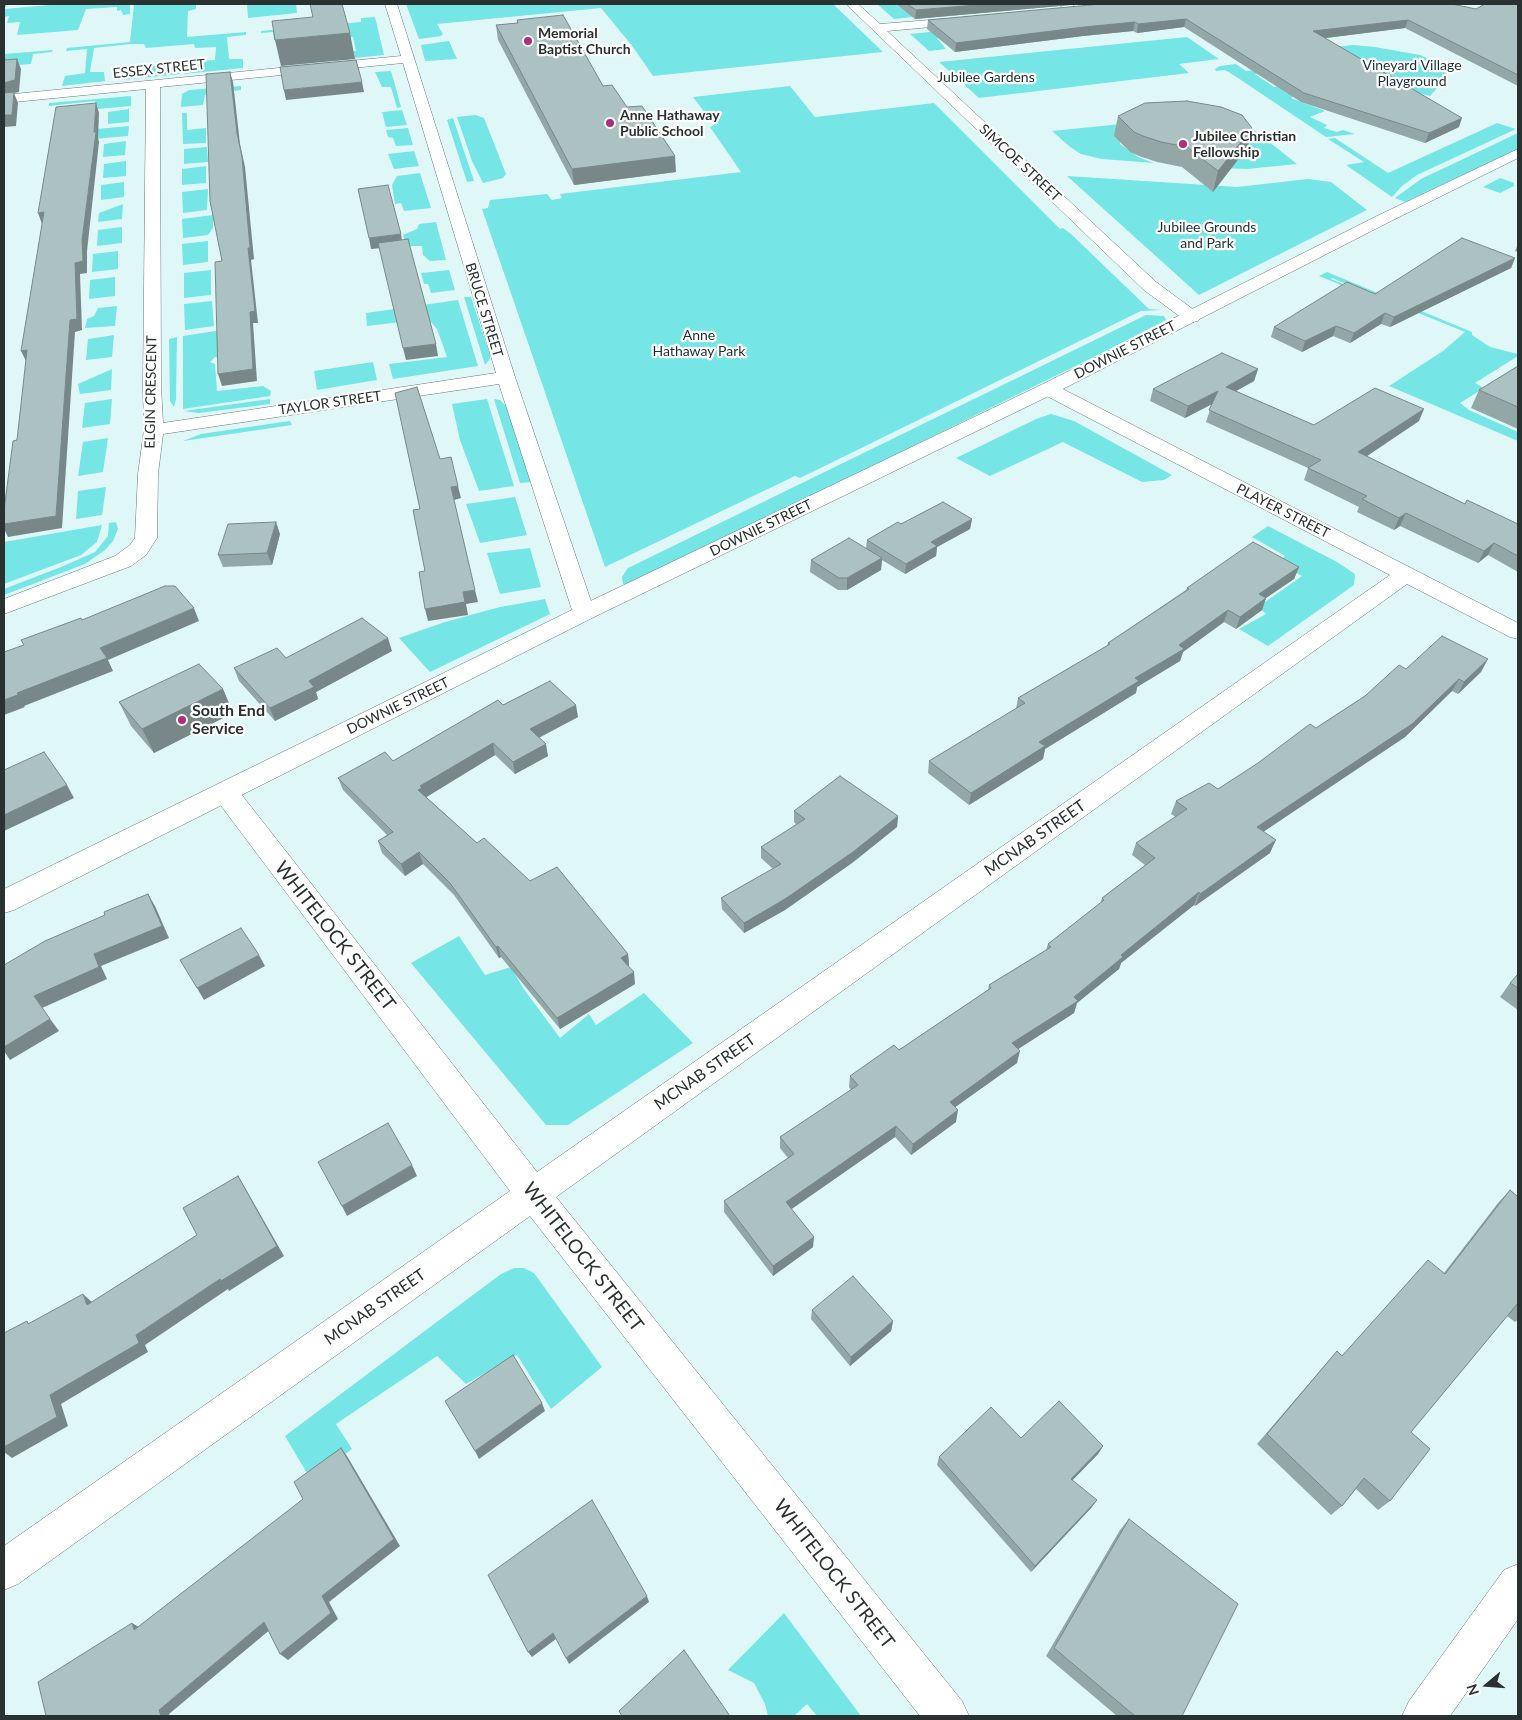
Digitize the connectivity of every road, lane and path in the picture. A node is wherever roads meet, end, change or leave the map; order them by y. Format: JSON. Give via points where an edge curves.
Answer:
{"nodes":[{"id":1,"x":391,"y":4,"type":"edge"},
{"id":2,"x":852,"y":4,"type":"edge"},
{"id":3,"x":1073,"y":7,"type":"edge"},
{"id":4,"x":1054,"y":11,"type":"edge"},
{"id":5,"x":976,"y":19,"type":"edge"},
{"id":6,"x":878,"y":28,"type":"junction"},
{"id":7,"x":407,"y":59,"type":"junction"},
{"id":8,"x":153,"y":84,"type":"junction"},
{"id":9,"x":4,"y":99,"type":"edge"},
{"id":10,"x":1518,"y":153,"type":"edge"},
{"id":11,"x":1192,"y":317,"type":"junction"},
{"id":12,"x":506,"y":377,"type":"junction"},
{"id":13,"x":1048,"y":389,"type":"junction"},
{"id":14,"x":154,"y":430,"type":"junction"},
{"id":15,"x":1406,"y":574,"type":"junction"},
{"id":16,"x":4,"y":607,"type":"edge"},
{"id":17,"x":584,"y":614,"type":"junction"},
{"id":18,"x":1518,"y":632,"type":"edge"},
{"id":19,"x":225,"y":792,"type":"junction"},
{"id":20,"x":4,"y":902,"type":"edge"},
{"id":21,"x":533,"y":1194,"type":"junction"},
{"id":22,"x":4,"y":1570,"type":"edge"},
{"id":23,"x":1518,"y":1584,"type":"edge"},
{"id":24,"x":946,"y":1716,"type":"edge"},
{"id":25,"x":1424,"y":1716,"type":"edge"}],
"edges":[{"from":1,"to":7,"type":"street","name":"BRUCE STREET"},
{"from":2,"to":6,"type":"street","name":"SIMCOE STREET"},
{"from":3,"to":4,"type":"street"},
{"from":5,"to":6,"type":"street"},
{"from":6,"to":11,"type":"street","name":"SIMCOE STREET","via":[[1150,286]]},
{"from":7,"to":8,"type":"street","name":"ESSEX STREET"},
{"from":7,"to":12,"type":"street","name":"BRUCE STREET"},
{"from":8,"to":9,"type":"street","name":"ESSEX STREET"},
{"from":8,"to":14,"type":"street","name":"ELGIN CRESCENT"},
{"from":10,"to":11,"type":"street","name":"DOWNIE STREET"},
{"from":11,"to":13,"type":"street","name":"DOWNIE STREET"},
{"from":12,"to":14,"type":"street","name":"TAYLOR STREET"},
{"from":12,"to":17,"type":"street","name":"BRUCE STREET"},
{"from":13,"to":15,"type":"street","name":"PLAYER STREET"},
{"from":13,"to":17,"type":"street","name":"DOWNIE STREET"},
{"from":14,"to":16,"type":"street","name":"ELGIN CRESCENT","via":[[148,474],[146,538],[138,550],[123,561]]},
{"from":15,"to":18,"type":"street","name":"PLAYER STREET"},
{"from":15,"to":21,"type":"street","name":"MCNAB STREET"},
{"from":17,"to":19,"type":"street","name":"DOWNIE STREET"},
{"from":19,"to":20,"type":"street","name":"DOWNIE STREET"},
{"from":19,"to":21,"type":"street","name":"WHITELOCK STREET"},
{"from":21,"to":22,"type":"street","name":"MCNAB STREET"},
{"from":21,"to":24,"type":"street","name":"WHITELOCK STREET"},
{"from":23,"to":25,"type":"street"}]}
